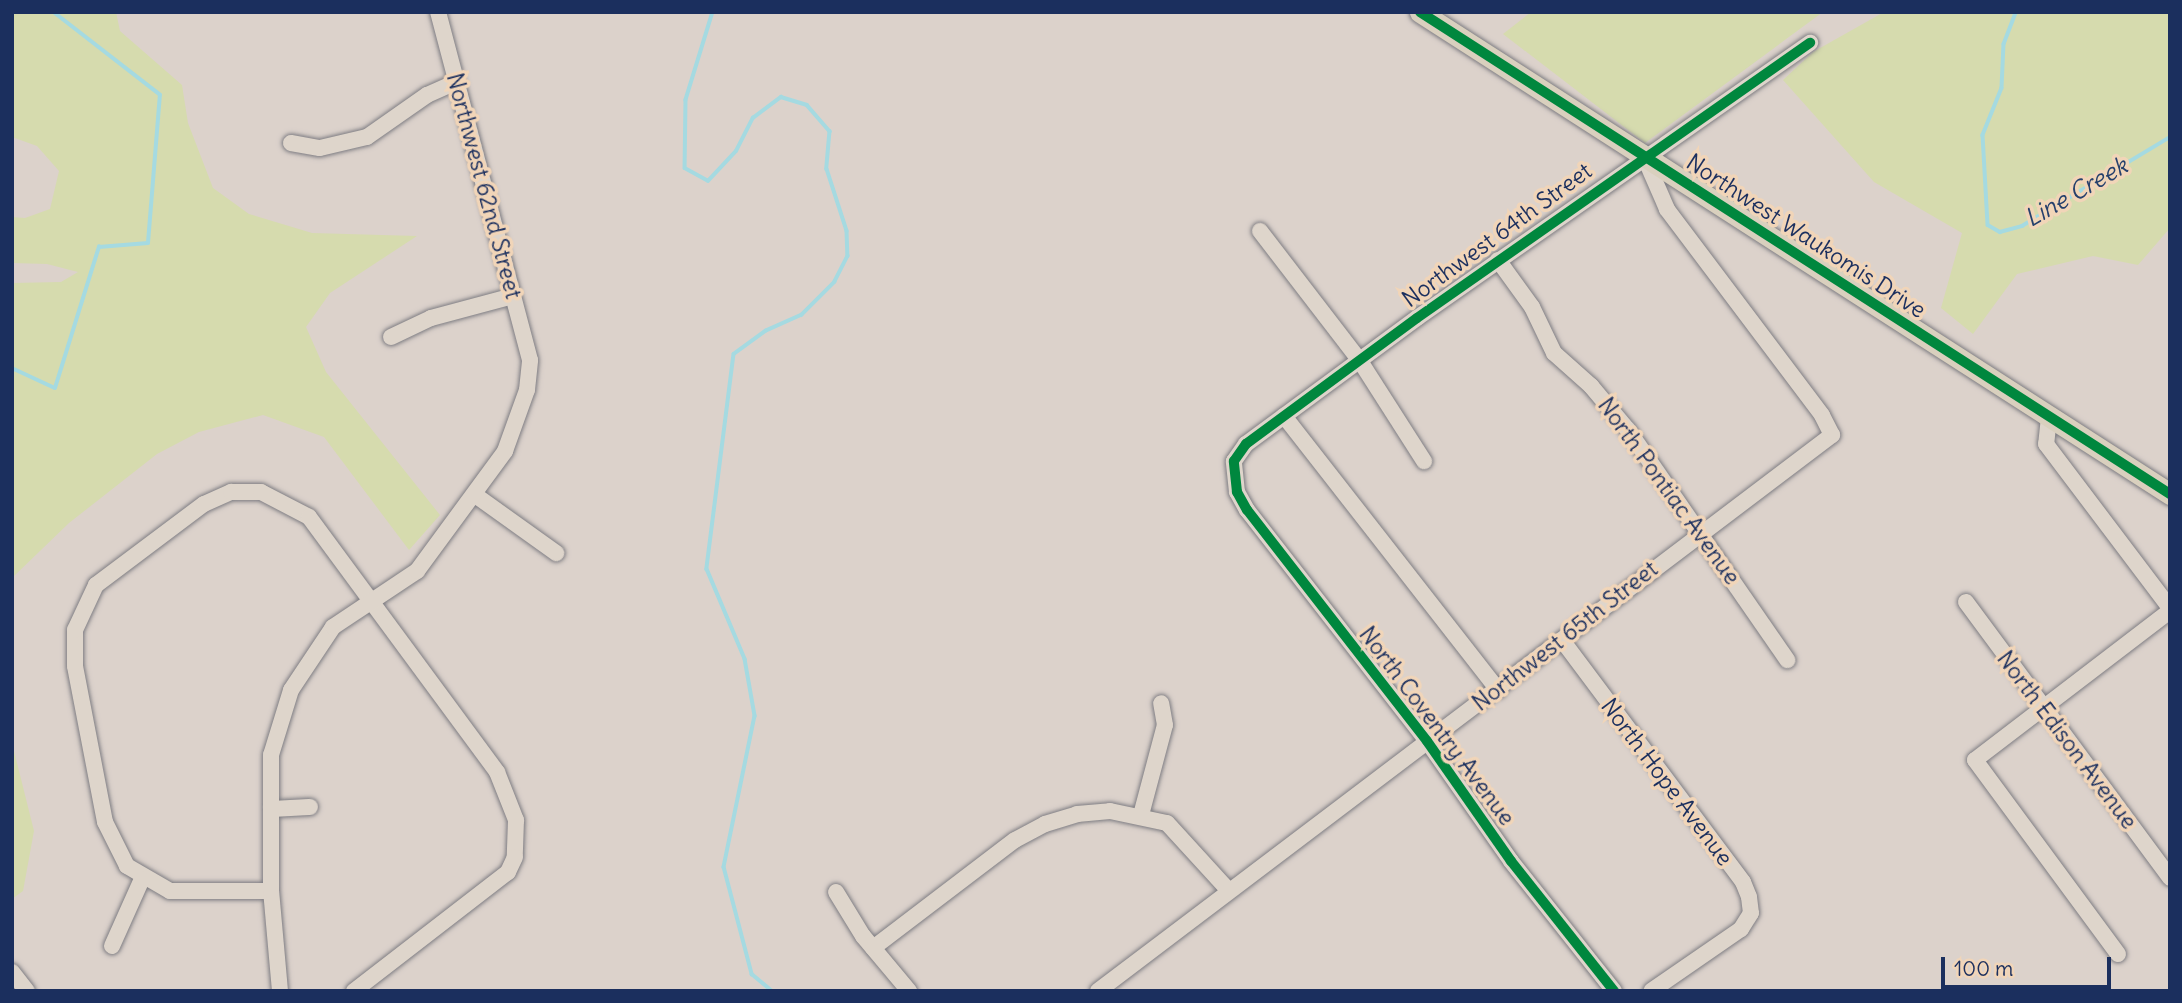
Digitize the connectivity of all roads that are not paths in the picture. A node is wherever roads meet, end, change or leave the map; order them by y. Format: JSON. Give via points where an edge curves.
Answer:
{"nodes":[{"id":1,"x":438,"y":12,"type":"edge"},
{"id":2,"x":1420,"y":12,"type":"edge"},
{"id":3,"x":1810,"y":43,"type":"dead end"},
{"id":4,"x":456,"y":82,"type":"junction"},
{"id":5,"x":291,"y":143,"type":"dead end"},
{"id":6,"x":1644,"y":156,"type":"junction"},
{"id":7,"x":1260,"y":231,"type":"dead end"},
{"id":8,"x":1499,"y":260,"type":"junction"},
{"id":9,"x":513,"y":296,"type":"junction"},
{"id":10,"x":391,"y":337,"type":"dead end"},
{"id":11,"x":1360,"y":361,"type":"junction"},
{"id":12,"x":1284,"y":416,"type":"junction"},
{"id":13,"x":2049,"y":418,"type":"junction"},
{"id":14,"x":1424,"y":461,"type":"dead end"},
{"id":15,"x":1235,"y":481,"type":"joint"},
{"id":16,"x":2170,"y":494,"type":"edge"},
{"id":17,"x":475,"y":495,"type":"junction"},
{"id":18,"x":1702,"y":534,"type":"junction"},
{"id":19,"x":556,"y":553,"type":"dead end"},
{"id":20,"x":373,"y":598,"type":"junction"},
{"id":21,"x":1966,"y":602,"type":"dead end"},
{"id":22,"x":2170,"y":609,"type":"edge"},
{"id":23,"x":1562,"y":640,"type":"junction"},
{"id":24,"x":1787,"y":660,"type":"dead end"},
{"id":25,"x":1498,"y":690,"type":"junction"},
{"id":26,"x":1161,"y":703,"type":"dead end"},
{"id":27,"x":2041,"y":708,"type":"junction"},
{"id":28,"x":1427,"y":741,"type":"junction"},
{"id":29,"x":310,"y":807,"type":"dead end"},
{"id":30,"x":271,"y":809,"type":"junction"},
{"id":31,"x":1141,"y":815,"type":"junction"},
{"id":32,"x":2170,"y":878,"type":"edge"},
{"id":33,"x":142,"y":879,"type":"junction"},
{"id":34,"x":271,"y":891,"type":"junction"},
{"id":35,"x":1229,"y":891,"type":"junction"},
{"id":36,"x":836,"y":892,"type":"dead end"},
{"id":37,"x":112,"y":946,"type":"dead end"},
{"id":38,"x":873,"y":948,"type":"junction"},
{"id":39,"x":2118,"y":954,"type":"dead end"},
{"id":40,"x":12,"y":971,"type":"edge"},
{"id":41,"x":27,"y":991,"type":"edge"},
{"id":42,"x":280,"y":991,"type":"edge"},
{"id":43,"x":354,"y":991,"type":"edge"},
{"id":44,"x":909,"y":991,"type":"edge"},
{"id":45,"x":1098,"y":991,"type":"edge"},
{"id":46,"x":1614,"y":991,"type":"edge"},
{"id":47,"x":1651,"y":991,"type":"edge"}],
"edges":[{"from":1,"to":4,"type":"street","name":"Northwest 62nd Street"},
{"from":2,"to":6,"type":"main road","name":"Northwest Waukomis Drive"},
{"from":3,"to":6,"type":"street","name":"Northwest 64th Street"},
{"from":4,"to":5,"type":"street","via":[[427,94],[366,137],[320,148]]},
{"from":4,"to":9,"type":"street","name":"Northwest 62nd Street"},
{"from":6,"to":8,"type":"street","name":"Northwest 64th Street"},
{"from":6,"to":13,"type":"main road","name":"Northwest Waukomis Drive"},
{"from":6,"to":18,"type":"street","name":"Northwest 65th Street","via":[[1667,209],[1822,415],[1832,435]]},
{"from":7,"to":11,"type":"street"},
{"from":8,"to":11,"type":"street","name":"Northwest 64th Street"},
{"from":8,"to":18,"type":"street","name":"North Pontiac Avenue","via":[[1532,307],[1555,353],[1628,430]]},
{"from":9,"to":10,"type":"street","via":[[431,318]]},
{"from":9,"to":17,"type":"street","name":"Northwest 62nd Street","via":[[530,360],[519,420]]},
{"from":11,"to":12,"type":"street","name":"Northwest 64th Street"},
{"from":11,"to":14,"type":"street"},
{"from":12,"to":15,"type":"street","name":"Northwest 64th Street","via":[[1246,444],[1234,461]]},
{"from":12,"to":25,"type":"street"},
{"from":13,"to":16,"type":"main road","name":"Northwest Waukomis Drive"},
{"from":13,"to":22,"type":"street","via":[[2046,444]]},
{"from":15,"to":28,"type":"street","name":"North Coventry Avenue","via":[[1247,510]]},
{"from":17,"to":19,"type":"street"},
{"from":17,"to":20,"type":"street","via":[[417,570]]},
{"from":18,"to":23,"type":"street","name":"Northwest 65th Street"},
{"from":18,"to":24,"type":"street","name":"North Pontiac Avenue"},
{"from":20,"to":30,"type":"street","via":[[333,627],[290,690],[271,755]]},
{"from":20,"to":33,"type":"street","via":[[309,517],[261,492],[231,492],[204,504],[96,585],[75,630],[75,666],[105,822],[127,866]]},
{"from":20,"to":43,"type":"street","via":[[497,772],[516,820],[515,857],[508,872]]},
{"from":21,"to":27,"type":"street","name":"North Edison Avenue"},
{"from":22,"to":27,"type":"street"},
{"from":23,"to":25,"type":"street","name":"Northwest 65th Street"},
{"from":23,"to":47,"type":"street","name":"North Hope Avenue","via":[[1743,882],[1751,913],[1741,929]]},
{"from":25,"to":28,"type":"street","name":"Northwest 65th Street"},
{"from":26,"to":31,"type":"street","via":[[1165,725]]},
{"from":27,"to":32,"type":"street","name":"North Edison Avenue"},
{"from":27,"to":39,"type":"street","via":[[1975,761]]},
{"from":28,"to":35,"type":"street","name":"Northwest 65th Street"},
{"from":28,"to":46,"type":"street","name":"North Coventry Avenue","via":[[1511,861]]},
{"from":29,"to":30,"type":"street"},
{"from":30,"to":34,"type":"street"},
{"from":31,"to":35,"type":"street","via":[[1167,823]]},
{"from":31,"to":38,"type":"street","via":[[1085,813],[1029,831]]},
{"from":33,"to":34,"type":"street","via":[[170,891]]},
{"from":33,"to":37,"type":"street"},
{"from":34,"to":42,"type":"street"},
{"from":35,"to":45,"type":"street","name":"Northwest 65th Street"},
{"from":36,"to":38,"type":"street"},
{"from":38,"to":44,"type":"street"},
{"from":40,"to":41,"type":"street"}]}
